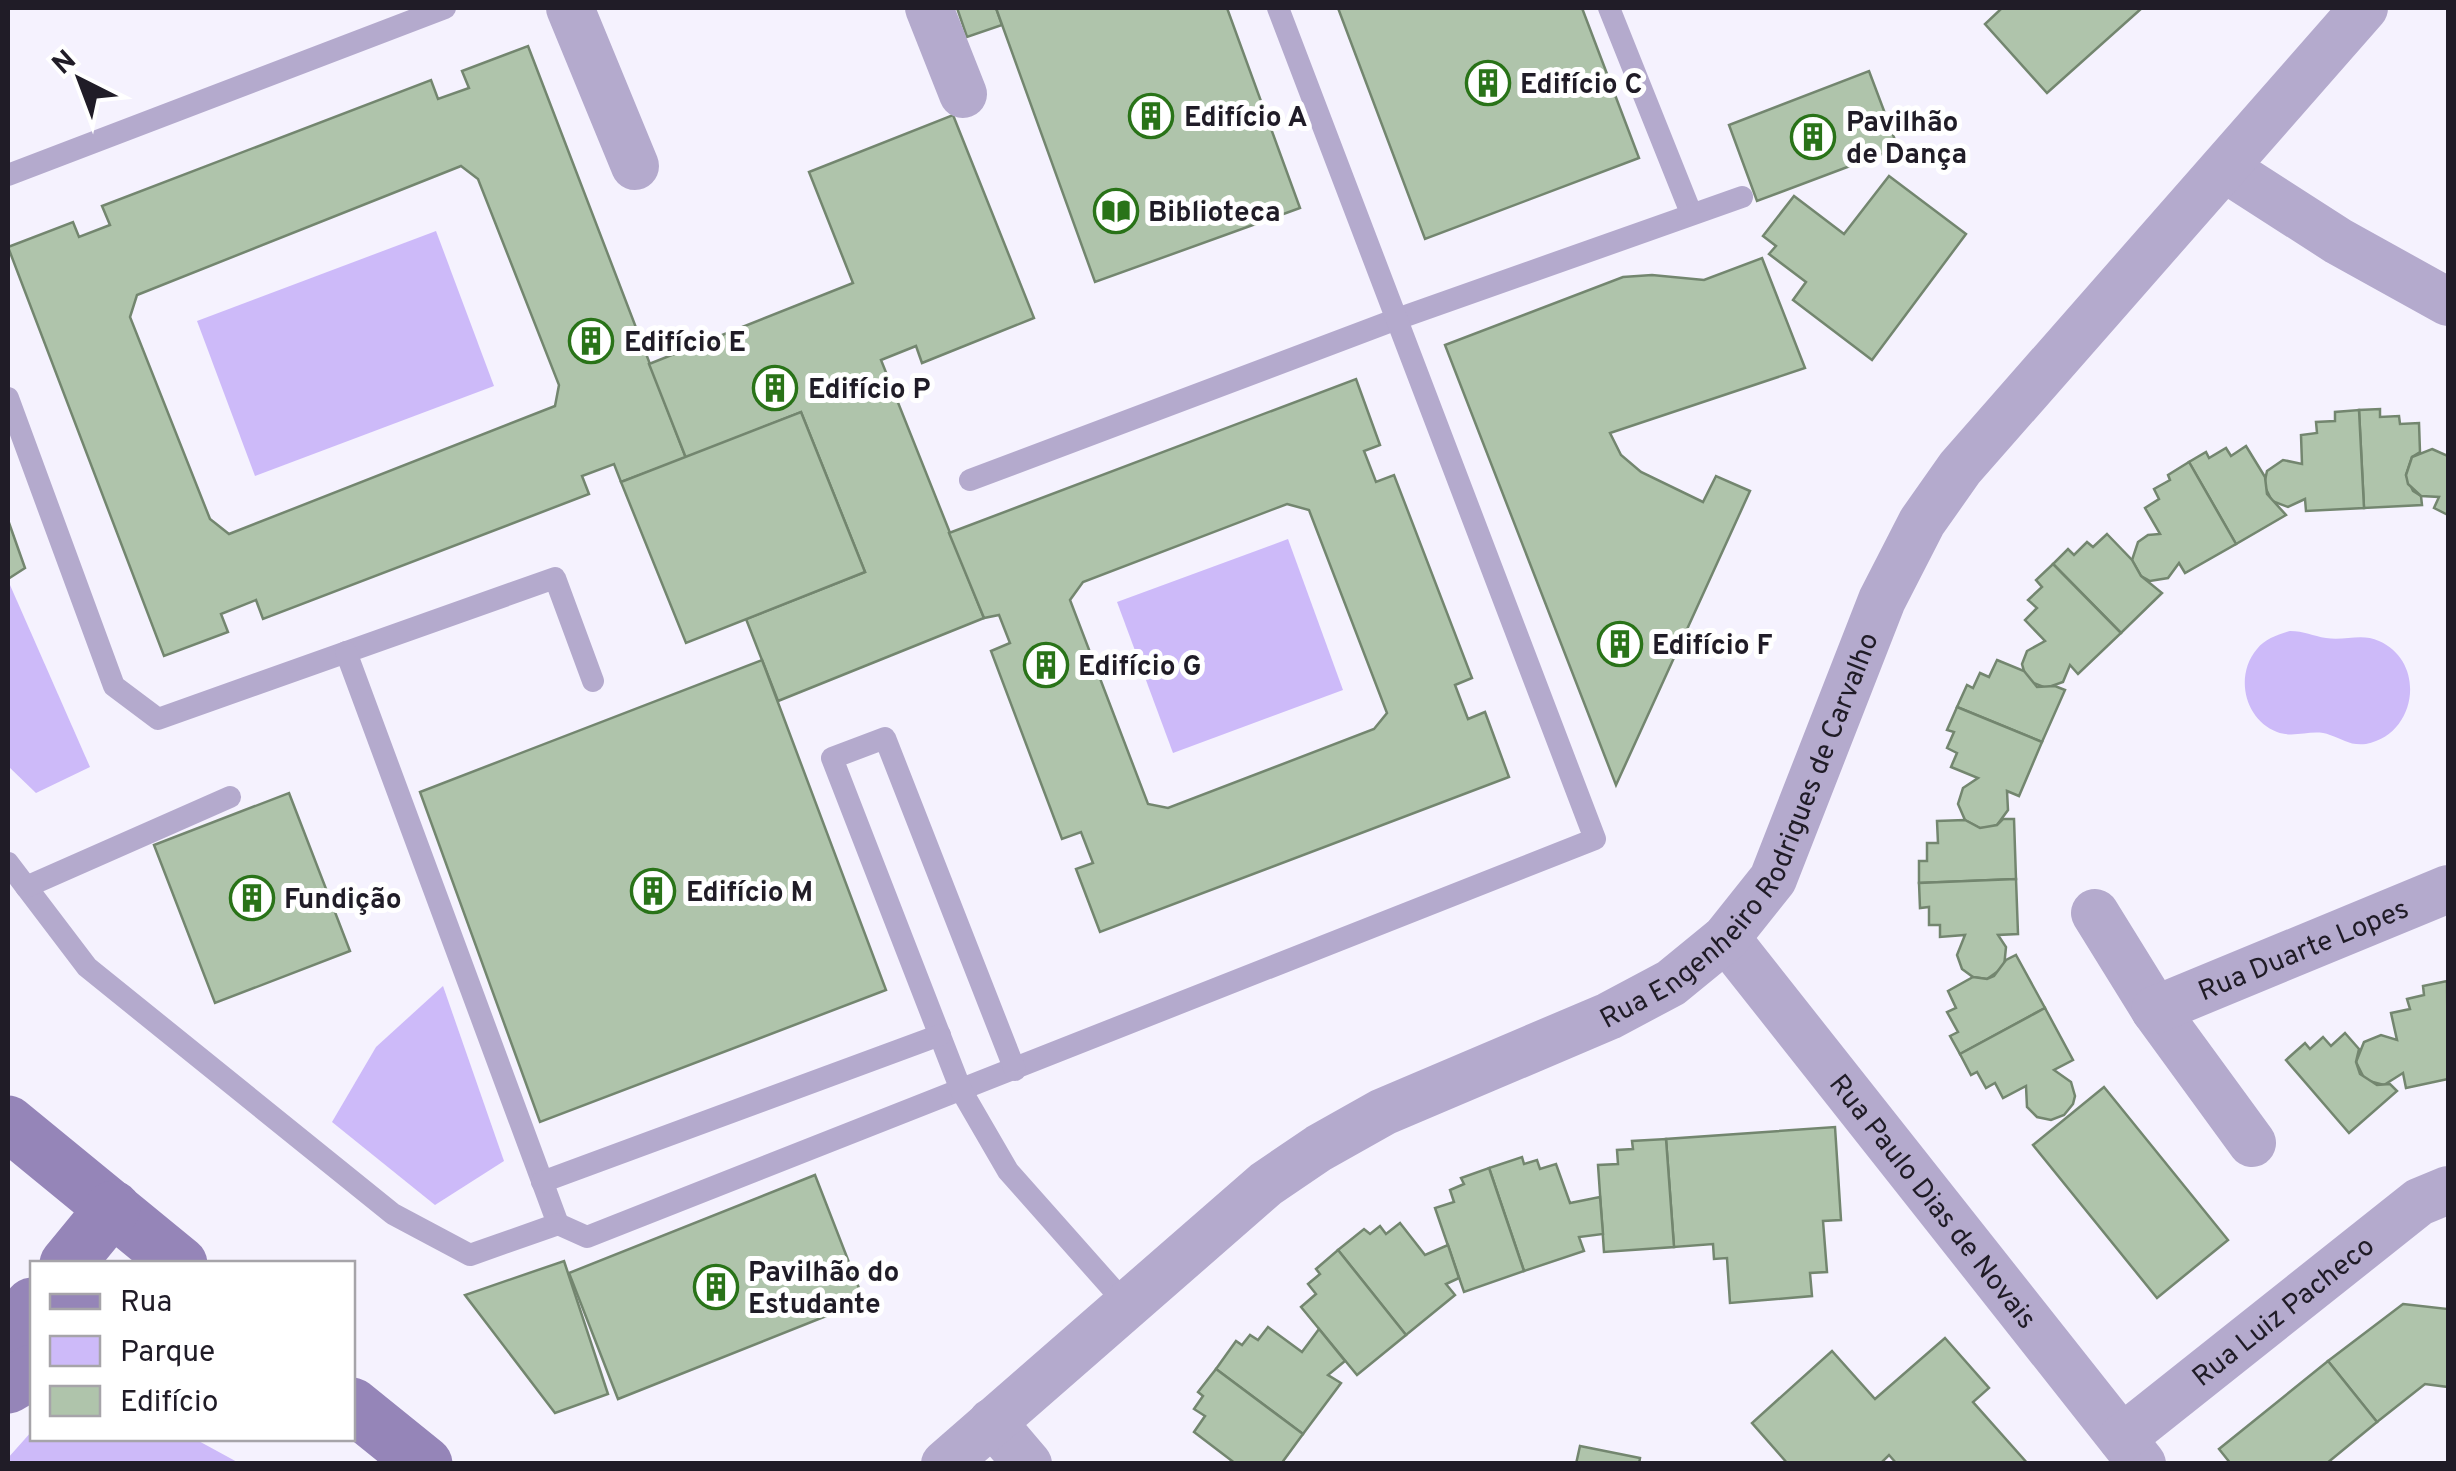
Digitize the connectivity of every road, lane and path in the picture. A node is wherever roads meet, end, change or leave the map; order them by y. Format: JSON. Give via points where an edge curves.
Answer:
{"nodes":[{"id":1,"x":445,"y":8,"type":"edge"},
{"id":2,"x":570,"y":8,"type":"edge"},
{"id":3,"x":929,"y":8,"type":"edge"},
{"id":4,"x":1278,"y":8,"type":"edge"},
{"id":5,"x":1610,"y":8,"type":"edge"},
{"id":6,"x":2364,"y":8,"type":"edge"},
{"id":7,"x":963,"y":94,"type":"dead end"},
{"id":8,"x":635,"y":166,"type":"dead end"},
{"id":9,"x":2226,"y":169,"type":"junction"},
{"id":10,"x":8,"y":175,"type":"edge"},
{"id":11,"x":1742,"y":198,"type":"dead end"},
{"id":12,"x":1691,"y":213,"type":"junction"},
{"id":13,"x":2448,"y":302,"type":"edge"},
{"id":14,"x":1397,"y":320,"type":"junction"},
{"id":15,"x":8,"y":398,"type":"edge"},
{"id":16,"x":970,"y":480,"type":"dead end"},
{"id":17,"x":346,"y":652,"type":"junction"},
{"id":18,"x":592,"y":681,"type":"dead end"},
{"id":19,"x":230,"y":797,"type":"dead end"},
{"id":20,"x":8,"y":863,"type":"edge"},
{"id":21,"x":26,"y":886,"type":"junction"},
{"id":22,"x":2448,"y":888,"type":"edge"},
{"id":23,"x":2095,"y":913,"type":"dead end"},
{"id":24,"x":1726,"y":938,"type":"junction"},
{"id":25,"x":2155,"y":1010,"type":"junction"},
{"id":26,"x":940,"y":1035,"type":"junction"},
{"id":27,"x":1015,"y":1070,"type":"junction"},
{"id":28,"x":961,"y":1090,"type":"junction"},
{"id":29,"x":8,"y":1123,"type":"edge"},
{"id":30,"x":2252,"y":1143,"type":"dead end"},
{"id":31,"x":542,"y":1182,"type":"junction"},
{"id":32,"x":2448,"y":1190,"type":"edge"},
{"id":33,"x":112,"y":1208,"type":"junction"},
{"id":34,"x":558,"y":1224,"type":"junction"},
{"id":35,"x":69,"y":1261,"type":"edge"},
{"id":36,"x":176,"y":1261,"type":"edge"},
{"id":37,"x":1126,"y":1304,"type":"junction"},
{"id":38,"x":30,"y":1308,"type":"edge"},
{"id":39,"x":8,"y":1335,"type":"edge"},
{"id":40,"x":30,"y":1373,"type":"edge"},
{"id":41,"x":8,"y":1386,"type":"edge"},
{"id":42,"x":355,"y":1407,"type":"edge"},
{"id":43,"x":992,"y":1422,"type":"junction"},
{"id":44,"x":2132,"y":1451,"type":"edge"},
{"id":45,"x":425,"y":1464,"type":"edge"},
{"id":46,"x":945,"y":1464,"type":"edge"},
{"id":47,"x":1028,"y":1464,"type":"edge"}],
"edges":[{"from":1,"to":10,"type":"lane"},
{"from":2,"to":8,"type":"street"},
{"from":3,"to":7,"type":"street"},
{"from":4,"to":14,"type":"lane"},
{"from":5,"to":12,"type":"lane"},
{"from":6,"to":9,"type":"street","name":"Rua Engenheiro Rodrigues de Carvalho"},
{"from":9,"to":13,"type":"street"},
{"from":9,"to":24,"type":"street","name":"Rua Engenheiro Rodrigues de Carvalho","via":[[1960,468],[1922,522],[1882,600],[1773,878]]},
{"from":11,"to":12,"type":"lane"},
{"from":12,"to":14,"type":"lane"},
{"from":14,"to":16,"type":"lane"},
{"from":14,"to":27,"type":"lane","via":[[1595,839]]},
{"from":15,"to":17,"type":"lane","via":[[114,686],[158,719]]},
{"from":17,"to":18,"type":"lane","via":[[555,578]]},
{"from":17,"to":31,"type":"lane"},
{"from":19,"to":21,"type":"lane"},
{"from":20,"to":21,"type":"lane"},
{"from":21,"to":34,"type":"lane","via":[[86,967],[393,1214],[470,1255]]},
{"from":22,"to":25,"type":"street","name":"Rua Duarte Lopes"},
{"from":23,"to":25,"type":"street"},
{"from":24,"to":37,"type":"street","name":"Rua Engenheiro Rodrigues de Carvalho","via":[[1671,983],[1609,1016],[1383,1112],[1319,1148],[1266,1184]]},
{"from":24,"to":44,"type":"street","name":"Rua Paulo Dias de Novais"},
{"from":25,"to":30,"type":"street"},
{"from":26,"to":27,"type":"lane","via":[[832,758],[885,738]]},
{"from":26,"to":28,"type":"lane"},
{"from":26,"to":31,"type":"lane"},
{"from":27,"to":28,"type":"lane"},
{"from":28,"to":34,"type":"lane","via":[[587,1236]]},
{"from":28,"to":37,"type":"lane","via":[[1008,1171]]},
{"from":29,"to":33,"type":"street"},
{"from":31,"to":34,"type":"lane"},
{"from":32,"to":44,"type":"street","name":"Rua Luiz Pacheco","via":[[2419,1202]]},
{"from":33,"to":35,"type":"street"},
{"from":33,"to":36,"type":"street"},
{"from":37,"to":43,"type":"street","name":"Rua Engenheiro Rodrigues de Carvalho"},
{"from":38,"to":39,"type":"street"},
{"from":40,"to":41,"type":"street"},
{"from":42,"to":45,"type":"street"},
{"from":43,"to":46,"type":"street","name":"Rua Engenheiro Rodrigues de Carvalho"},
{"from":43,"to":47,"type":"street"}]}
